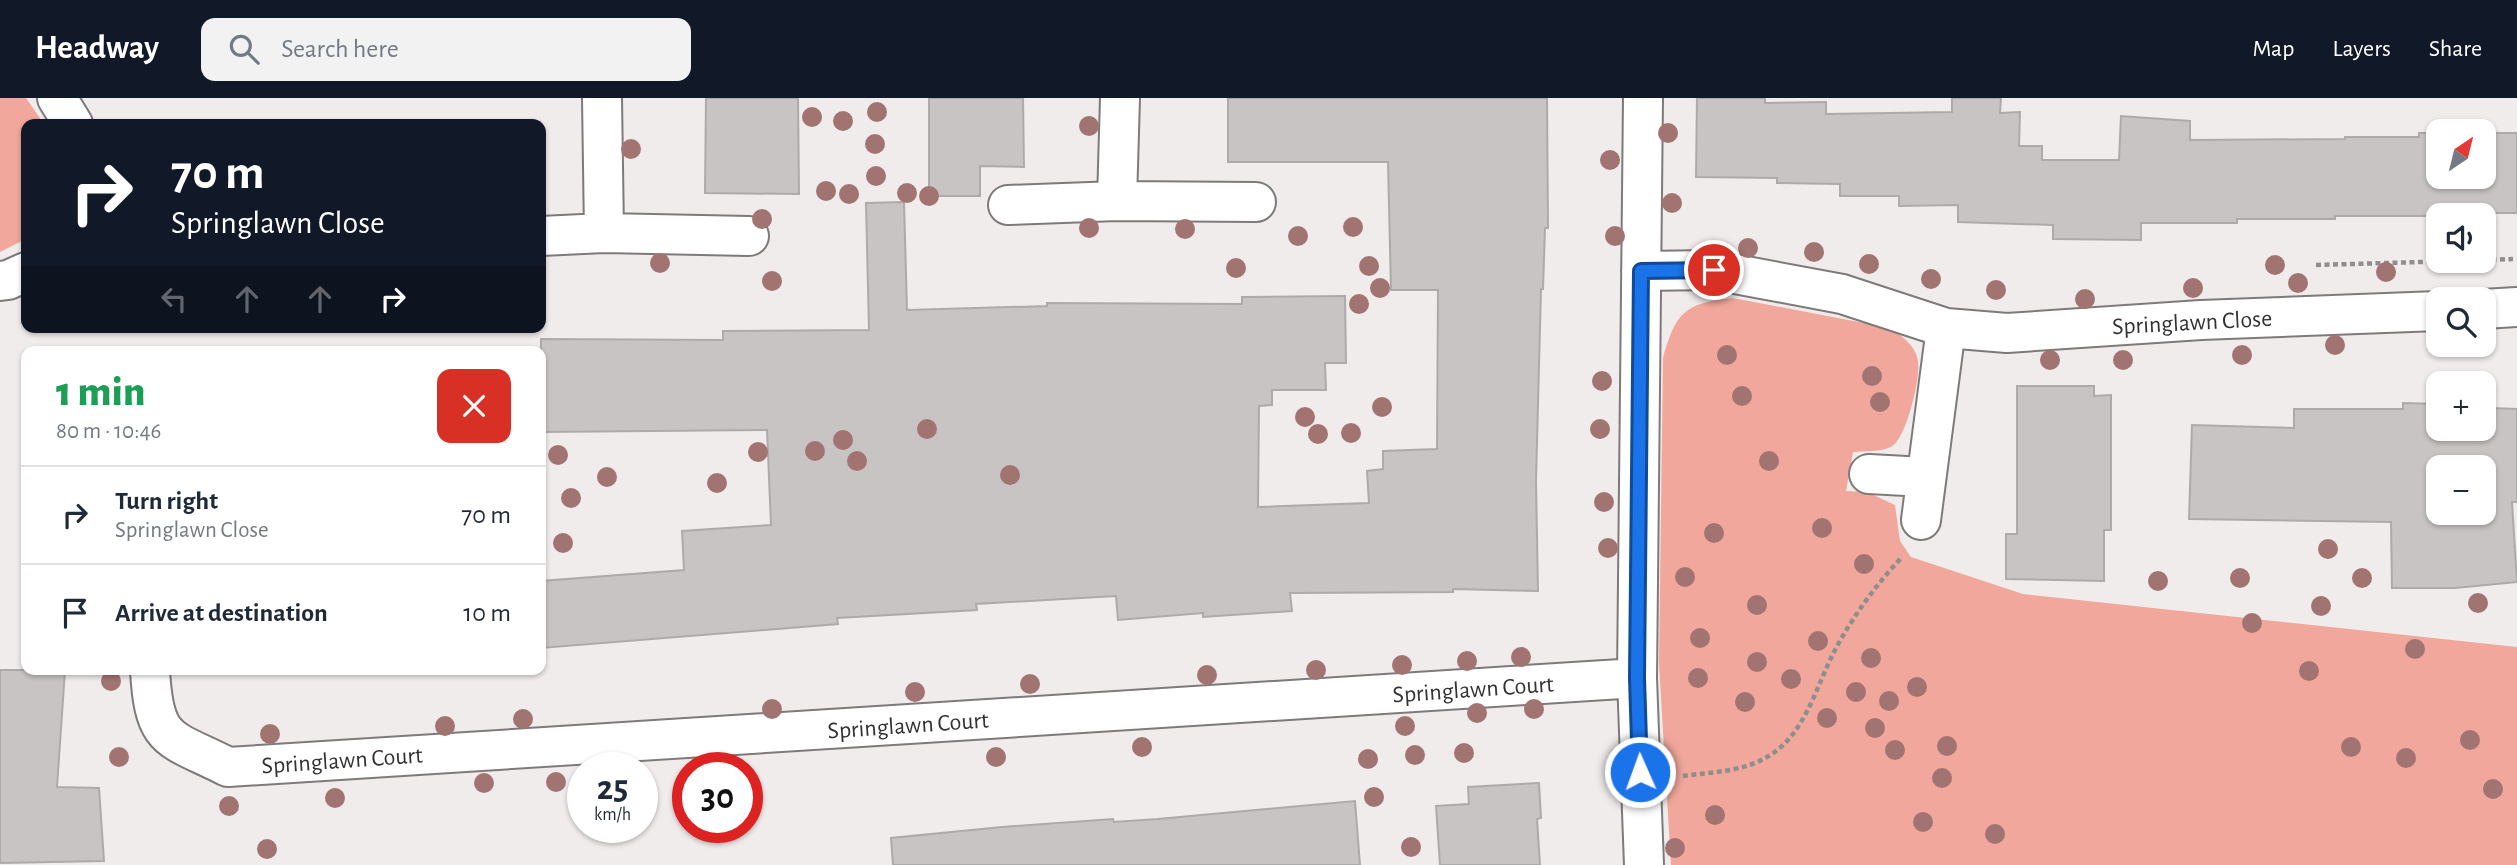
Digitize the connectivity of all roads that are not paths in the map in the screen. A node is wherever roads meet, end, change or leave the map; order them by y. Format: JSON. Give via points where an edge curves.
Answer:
{"nodes":[{"id":1,"x":57,"y":98,"type":"edge"},
{"id":2,"x":602,"y":98,"type":"edge"},
{"id":3,"x":1120,"y":98,"type":"edge"},
{"id":4,"x":1643,"y":98,"type":"edge"},
{"id":5,"x":70,"y":119,"type":"edge"},
{"id":6,"x":1117,"y":201,"type":"junction"},
{"id":7,"x":1256,"y":202,"type":"dead end"},
{"id":8,"x":1008,"y":205,"type":"dead end"},
{"id":9,"x":604,"y":233,"type":"junction"},
{"id":10,"x":546,"y":236,"type":"edge"},
{"id":11,"x":750,"y":236,"type":"dead end"},
{"id":12,"x":1641,"y":271,"type":"junction"},
{"id":13,"x":21,"y":274,"type":"edge"},
{"id":14,"x":0,"y":281,"type":"edge"},
{"id":15,"x":2517,"y":307,"type":"edge"},
{"id":16,"x":2496,"y":308,"type":"edge"},
{"id":17,"x":2426,"y":311,"type":"edge"},
{"id":18,"x":1946,"y":328,"type":"junction"},
{"id":19,"x":1869,"y":474,"type":"dead end"},
{"id":20,"x":1925,"y":477,"type":"junction"},
{"id":21,"x":1916,"y":534,"type":"road end"},
{"id":22,"x":150,"y":675,"type":"edge"},
{"id":23,"x":1637,"y":678,"type":"junction"},
{"id":24,"x":1644,"y":865,"type":"edge"}],
"edges":[{"from":1,"to":5,"type":"street"},
{"from":2,"to":9,"type":"street"},
{"from":3,"to":6,"type":"street"},
{"from":4,"to":12,"type":"street"},
{"from":6,"to":7,"type":"street"},
{"from":6,"to":8,"type":"street"},
{"from":9,"to":10,"type":"street"},
{"from":9,"to":11,"type":"street"},
{"from":12,"to":18,"type":"street","name":"Springlawn Close","via":[[1714,270],[1842,294]]},
{"from":12,"to":23,"type":"street"},
{"from":13,"to":14,"type":"street"},
{"from":15,"to":16,"type":"street"},
{"from":17,"to":18,"type":"street","name":"Springlawn Close","via":[[2007,333]]},
{"from":18,"to":20,"type":"street"},
{"from":19,"to":20,"type":"street"},
{"from":20,"to":21,"type":"street"},
{"from":22,"to":23,"type":"street","name":"Springlawn Court","via":[[152,704],[162,730],[182,746],[228,767]]},
{"from":23,"to":24,"type":"street"}]}
